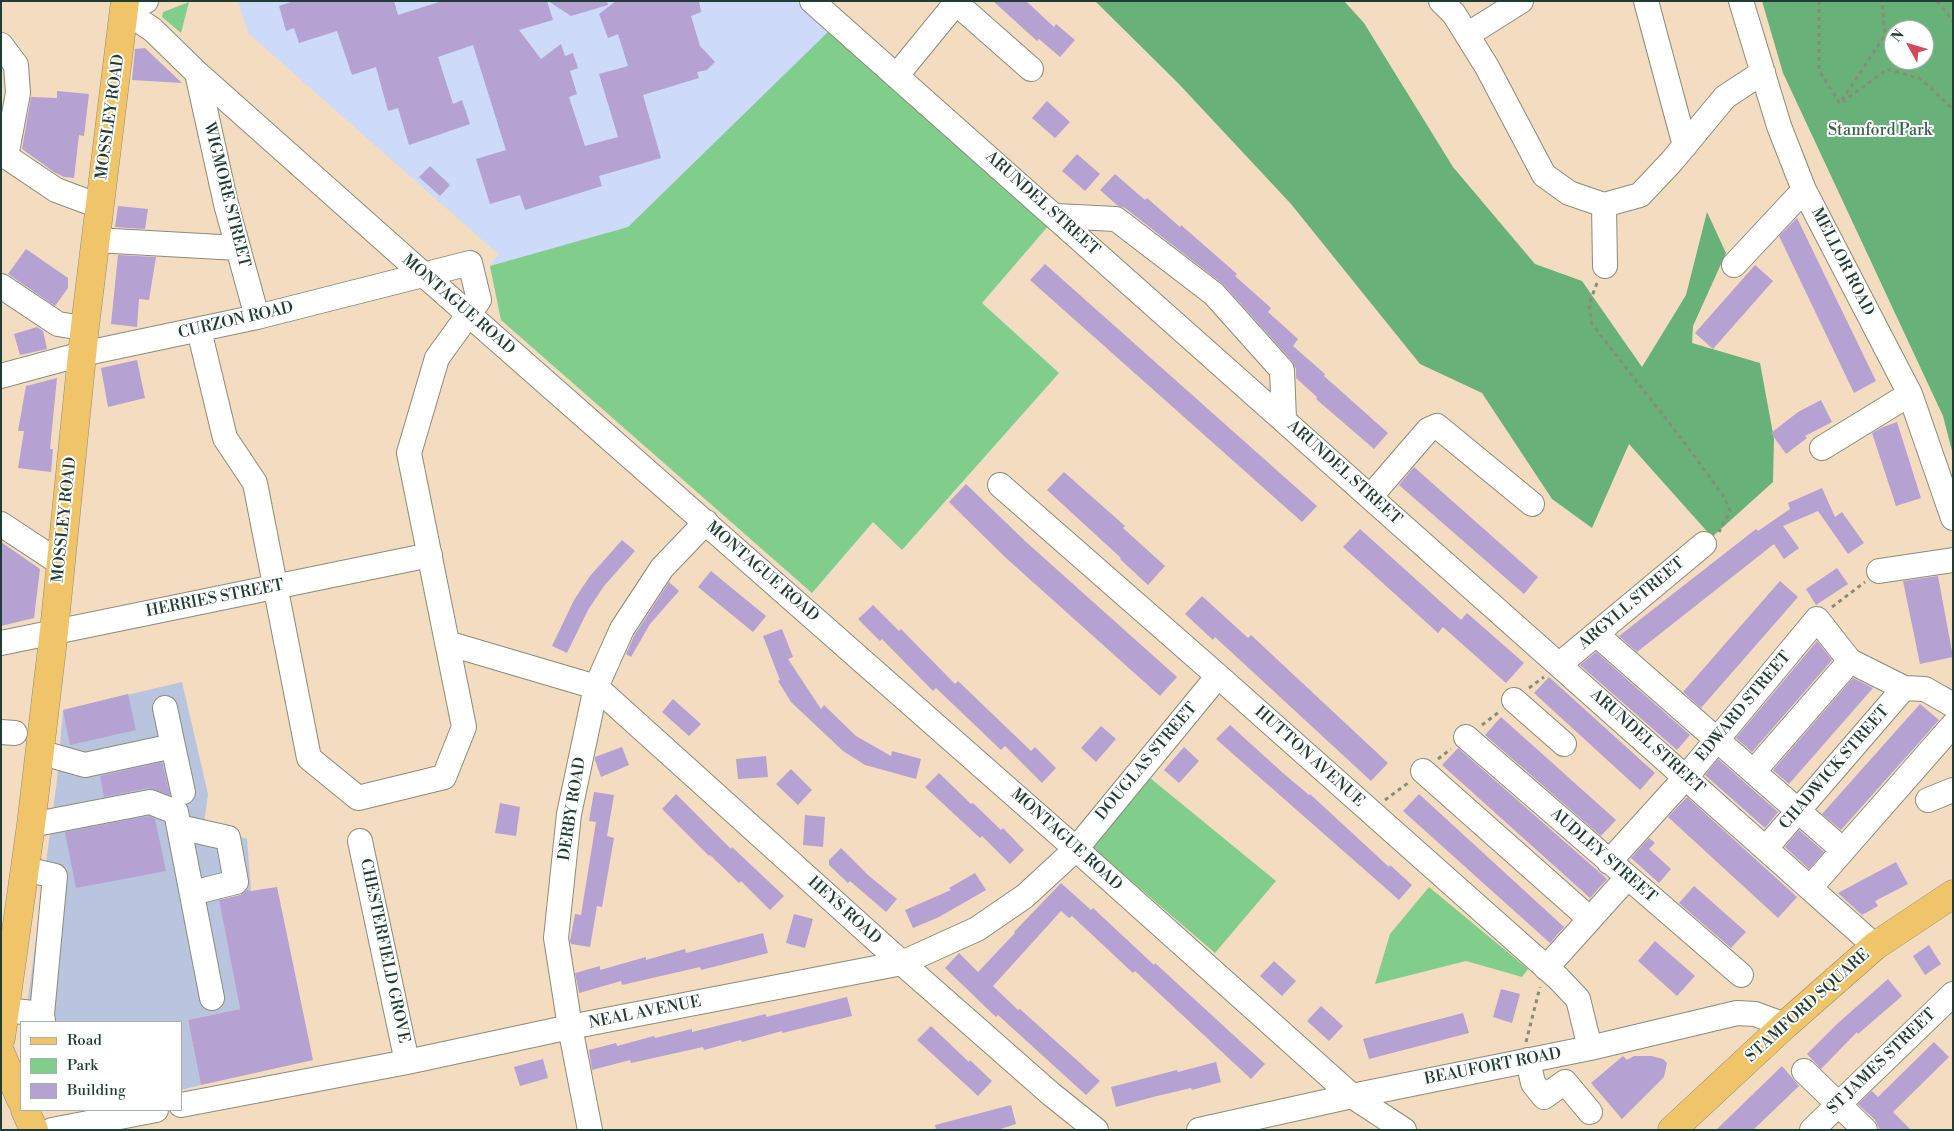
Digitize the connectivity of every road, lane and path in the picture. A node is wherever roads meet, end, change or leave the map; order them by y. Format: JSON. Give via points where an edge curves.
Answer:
{"nodes":[{"id":1,"x":812,"y":1,"type":"edge"},
{"id":2,"x":1441,"y":1,"type":"edge"},
{"id":3,"x":1521,"y":1,"type":"edge"},
{"id":4,"x":1646,"y":1,"type":"edge"},
{"id":5,"x":1741,"y":1,"type":"edge"},
{"id":6,"x":1819,"y":1,"type":"edge"},
{"id":7,"x":1882,"y":1,"type":"edge"},
{"id":8,"x":1937,"y":1,"type":"edge"},
{"id":9,"x":955,"y":2,"type":"edge"},
{"id":10,"x":127,"y":3,"type":"edge"},
{"id":11,"x":1953,"y":21,"type":"edge"},
{"id":12,"x":1467,"y":36,"type":"junction"},
{"id":13,"x":1,"y":45,"type":"edge"},
{"id":14,"x":1030,"y":69,"type":"dead end"},
{"id":15,"x":197,"y":72,"type":"junction"},
{"id":16,"x":1763,"y":72,"type":"junction"},
{"id":17,"x":898,"y":75,"type":"junction"},
{"id":18,"x":1840,"y":104,"type":"junction"},
{"id":19,"x":1953,"y":109,"type":"edge"},
{"id":20,"x":1684,"y":146,"type":"junction"},
{"id":21,"x":4,"y":155,"type":"edge"},
{"id":22,"x":1804,"y":190,"type":"junction"},
{"id":23,"x":1604,"y":205,"type":"junction"},
{"id":24,"x":99,"y":206,"type":"junction"},
{"id":25,"x":1056,"y":216,"type":"junction"},
{"id":26,"x":95,"y":240,"type":"junction"},
{"id":27,"x":238,"y":248,"type":"junction"},
{"id":28,"x":1734,"y":265,"type":"dead end"},
{"id":29,"x":1605,"y":266,"type":"joint"},
{"id":30,"x":424,"y":275,"type":"junction"},
{"id":31,"x":1,"y":286,"type":"edge"},
{"id":32,"x":468,"y":314,"type":"junction"},
{"id":33,"x":257,"y":317,"type":"junction"},
{"id":34,"x":85,"y":326,"type":"junction"},
{"id":35,"x":199,"y":330,"type":"junction"},
{"id":36,"x":82,"y":354,"type":"junction"},
{"id":37,"x":1,"y":376,"type":"edge"},
{"id":38,"x":1910,"y":394,"type":"junction"},
{"id":39,"x":1284,"y":419,"type":"junction"},
{"id":40,"x":1822,"y":448,"type":"dead end"},
{"id":41,"x":1000,"y":484,"type":"dead end"},
{"id":42,"x":1370,"y":496,"type":"junction"},
{"id":43,"x":1532,"y":504,"type":"dead end"},
{"id":44,"x":1953,"y":518,"type":"edge"},
{"id":45,"x":706,"y":522,"type":"junction"},
{"id":46,"x":1,"y":524,"type":"edge"},
{"id":47,"x":1704,"y":544,"type":"joint"},
{"id":48,"x":430,"y":555,"type":"junction"},
{"id":49,"x":1953,"y":560,"type":"edge"},
{"id":50,"x":60,"y":563,"type":"junction"},
{"id":51,"x":1879,"y":571,"type":"joint"},
{"id":52,"x":274,"y":588,"type":"junction"},
{"id":53,"x":1817,"y":619,"type":"junction"},
{"id":54,"x":54,"y":631,"type":"junction"},
{"id":55,"x":1596,"y":634,"type":"junction"},
{"id":56,"x":1,"y":643,"type":"edge"},
{"id":57,"x":447,"y":643,"type":"junction"},
{"id":58,"x":1850,"y":661,"type":"junction"},
{"id":59,"x":1560,"y":664,"type":"junction"},
{"id":60,"x":1218,"y":676,"type":"junction"},
{"id":61,"x":596,"y":687,"type":"junction"},
{"id":62,"x":1904,"y":688,"type":"junction"},
{"id":63,"x":1514,"y":700,"type":"dead end"},
{"id":64,"x":1953,"y":705,"type":"edge"},
{"id":65,"x":164,"y":708,"type":"dead end"},
{"id":66,"x":1953,"y":724,"type":"edge"},
{"id":67,"x":1466,"y":737,"type":"dead end"},
{"id":68,"x":1718,"y":739,"type":"junction"},
{"id":69,"x":1564,"y":744,"type":"dead end"},
{"id":70,"x":173,"y":746,"type":"junction"},
{"id":71,"x":39,"y":752,"type":"junction"},
{"id":72,"x":1423,"y":771,"type":"dead end"},
{"id":73,"x":1754,"y":771,"type":"junction"},
{"id":74,"x":1686,"y":777,"type":"junction"},
{"id":75,"x":1953,"y":790,"type":"edge"},
{"id":76,"x":183,"y":792,"type":"dead end"},
{"id":77,"x":1928,"y":800,"type":"dead end"},
{"id":78,"x":1799,"y":811,"type":"junction"},
{"id":79,"x":31,"y":825,"type":"junction"},
{"id":80,"x":179,"y":827,"type":"junction"},
{"id":81,"x":360,"y":841,"type":"dead end"},
{"id":82,"x":1076,"y":848,"type":"junction"},
{"id":83,"x":1766,"y":848,"type":"junction"},
{"id":84,"x":1843,"y":850,"type":"junction"},
{"id":85,"x":1609,"y":862,"type":"junction"},
{"id":86,"x":25,"y":869,"type":"junction"},
{"id":87,"x":1627,"y":878,"type":"junction"},
{"id":88,"x":1810,"y":888,"type":"junction"},
{"id":89,"x":192,"y":893,"type":"junction"},
{"id":90,"x":1953,"y":894,"type":"edge"},
{"id":91,"x":1590,"y":919,"type":"junction"},
{"id":92,"x":1875,"y":946,"type":"junction"},
{"id":93,"x":902,"y":963,"type":"junction"},
{"id":94,"x":1546,"y":968,"type":"junction"},
{"id":95,"x":1741,"y":975,"type":"dead end"},
{"id":96,"x":1953,"y":994,"type":"edge"},
{"id":97,"x":212,"y":998,"type":"dead end"},
{"id":98,"x":5,"y":1010,"type":"junction"},
{"id":99,"x":42,"y":1018,"type":"edge"},
{"id":100,"x":1785,"y":1025,"type":"junction"},
{"id":101,"x":570,"y":1027,"type":"junction"},
{"id":102,"x":1,"y":1038,"type":"edge"},
{"id":103,"x":1590,"y":1048,"type":"junction"},
{"id":104,"x":1,"y":1054,"type":"edge"},
{"id":105,"x":1524,"y":1061,"type":"junction"},
{"id":106,"x":408,"y":1062,"type":"junction"},
{"id":107,"x":1804,"y":1071,"type":"dead end"},
{"id":108,"x":1352,"y":1096,"type":"junction"},
{"id":109,"x":20,"y":1098,"type":"edge"},
{"id":110,"x":1838,"y":1104,"type":"junction"},
{"id":111,"x":182,"y":1105,"type":"edge"},
{"id":112,"x":25,"y":1111,"type":"edge"},
{"id":113,"x":151,"y":1111,"type":"edge"},
{"id":114,"x":1590,"y":1112,"type":"dead end"},
{"id":115,"x":34,"y":1130,"type":"edge"},
{"id":116,"x":52,"y":1130,"type":"edge"},
{"id":117,"x":590,"y":1130,"type":"edge"},
{"id":118,"x":1096,"y":1130,"type":"edge"},
{"id":119,"x":1199,"y":1130,"type":"edge"},
{"id":120,"x":1404,"y":1130,"type":"edge"},
{"id":121,"x":1672,"y":1130,"type":"edge"},
{"id":122,"x":1812,"y":1130,"type":"edge"},
{"id":123,"x":1864,"y":1130,"type":"edge"}],
"edges":[{"from":1,"to":17,"type":"street","name":"ARUNDEL STREET"},
{"from":2,"to":12,"type":"street","via":[[1454,14]]},
{"from":3,"to":12,"type":"street"},
{"from":4,"to":20,"type":"street"},
{"from":5,"to":16,"type":"street","name":"MELLOR ROAD"},
{"from":6,"to":18,"type":"path","via":[[1819,70]]},
{"from":7,"to":18,"type":"path","via":[[1885,35]]},
{"from":8,"to":11,"type":"path"},
{"from":9,"to":14,"type":"street"},
{"from":9,"to":17,"type":"street"},
{"from":10,"to":15,"type":"street","name":"MONTAGUE ROAD"},
{"from":10,"to":24,"type":"main road","name":"MOSSLEY ROAD"},
{"from":12,"to":23,"type":"street","via":[[1487,67],[1544,176],[1569,193]]},
{"from":13,"to":21,"type":"street","via":[[16,66],[18,93]]},
{"from":15,"to":27,"type":"street","name":"WIGMORE STREET"},
{"from":15,"to":30,"type":"street","name":"MONTAGUE ROAD"},
{"from":16,"to":20,"type":"street","via":[[1725,97]]},
{"from":16,"to":22,"type":"street","name":"MELLOR ROAD","via":[[1779,126]]},
{"from":17,"to":25,"type":"street","name":"ARUNDEL STREET"},
{"from":18,"to":19,"type":"path","via":[[1888,69],[1921,79]]},
{"from":20,"to":23,"type":"street","via":[[1640,195]]},
{"from":21,"to":24,"type":"street","via":[[56,190]]},
{"from":22,"to":28,"type":"street"},
{"from":22,"to":38,"type":"street","name":"MELLOR ROAD"},
{"from":23,"to":29,"type":"street"},
{"from":24,"to":26,"type":"main road","name":"MOSSLEY ROAD"},
{"from":25,"to":39,"type":"street","name":"ARUNDEL STREET"},
{"from":25,"to":39,"type":"street","via":[[1116,219],[1214,294],[1282,370]]},
{"from":26,"to":27,"type":"street"},
{"from":26,"to":34,"type":"main road","name":"MOSSLEY ROAD"},
{"from":27,"to":33,"type":"street","name":"WIGMORE STREET"},
{"from":29,"to":47,"type":"path","via":[[1589,304],[1592,324],[1687,446],[1724,497],[1730,511],[1713,544]]},
{"from":30,"to":32,"type":"street","name":"MONTAGUE ROAD"},
{"from":30,"to":32,"type":"street","name":"CURZON ROAD","via":[[470,263],[479,300]]},
{"from":30,"to":33,"type":"street","name":"CURZON ROAD"},
{"from":31,"to":34,"type":"street","via":[[58,324]]},
{"from":32,"to":45,"type":"street","name":"MONTAGUE ROAD"},
{"from":32,"to":48,"type":"street","via":[[437,358],[409,453]]},
{"from":33,"to":35,"type":"street","name":"CURZON ROAD"},
{"from":34,"to":36,"type":"main road","name":"MOSSLEY ROAD"},
{"from":35,"to":36,"type":"street","name":"CURZON ROAD"},
{"from":35,"to":52,"type":"street","via":[[225,438],[255,483]]},
{"from":36,"to":37,"type":"street","name":"CURZON ROAD"},
{"from":36,"to":50,"type":"main road","name":"MOSSLEY ROAD"},
{"from":38,"to":40,"type":"street"},
{"from":38,"to":44,"type":"street","name":"MELLOR ROAD"},
{"from":39,"to":42,"type":"street","name":"ARUNDEL STREET"},
{"from":41,"to":60,"type":"street","name":"HUTTON AVENUE"},
{"from":42,"to":43,"type":"street","via":[[1428,430],[1437,426]]},
{"from":42,"to":59,"type":"street","name":"ARUNDEL STREET"},
{"from":45,"to":61,"type":"street","name":"DERBY ROAD","via":[[662,568],[622,630]]},
{"from":45,"to":82,"type":"street","name":"MONTAGUE ROAD"},
{"from":46,"to":50,"type":"street"},
{"from":47,"to":55,"type":"street","name":"ARGYLL STREET"},
{"from":48,"to":52,"type":"street","name":"HERRIES STREET"},
{"from":48,"to":57,"type":"street"},
{"from":49,"to":51,"type":"street"},
{"from":50,"to":54,"type":"main road","name":"MOSSLEY ROAD"},
{"from":51,"to":53,"type":"path"},
{"from":52,"to":54,"type":"street","name":"HERRIES STREET"},
{"from":52,"to":57,"type":"street","via":[[309,758],[358,798],[444,777],[464,726]]},
{"from":53,"to":58,"type":"street"},
{"from":53,"to":68,"type":"street","name":"EDWARD STREET"},
{"from":54,"to":56,"type":"street","name":"HERRIES STREET"},
{"from":54,"to":71,"type":"main road","name":"MOSSLEY ROAD"},
{"from":55,"to":59,"type":"street","name":"ARGYLL STREET"},
{"from":55,"to":68,"type":"street"},
{"from":57,"to":61,"type":"street"},
{"from":58,"to":62,"type":"street"},
{"from":58,"to":73,"type":"street"},
{"from":59,"to":74,"type":"street","name":"ARUNDEL STREET"},
{"from":60,"to":82,"type":"street","name":"DOUGLAS STREET"},
{"from":60,"to":94,"type":"street","name":"HUTTON AVENUE"},
{"from":61,"to":93,"type":"street","name":"HEYS ROAD"},
{"from":61,"to":101,"type":"street","name":"DERBY ROAD","via":[[569,814],[556,938]]},
{"from":62,"to":64,"type":"street","via":[[1924,689]]},
{"from":62,"to":78,"type":"street","name":"CHADWICK STREET"},
{"from":63,"to":69,"type":"street"},
{"from":65,"to":70,"type":"street"},
{"from":66,"to":84,"type":"street"},
{"from":67,"to":85,"type":"street","name":"AUDLEY STREET"},
{"from":68,"to":73,"type":"street"},
{"from":68,"to":74,"type":"street","name":"EDWARD STREET"},
{"from":70,"to":71,"type":"street","via":[[85,765]]},
{"from":70,"to":76,"type":"street"},
{"from":71,"to":79,"type":"main road","name":"MOSSLEY ROAD"},
{"from":72,"to":91,"type":"street"},
{"from":73,"to":78,"type":"street"},
{"from":74,"to":83,"type":"street","name":"ARUNDEL STREET"},
{"from":74,"to":85,"type":"street","name":"EDWARD STREET"},
{"from":75,"to":77,"type":"street"},
{"from":78,"to":83,"type":"street","name":"CHADWICK STREET"},
{"from":78,"to":84,"type":"street"},
{"from":79,"to":80,"type":"street","via":[[150,802],[176,812]]},
{"from":79,"to":86,"type":"main road","name":"MOSSLEY ROAD"},
{"from":80,"to":89,"type":"street"},
{"from":80,"to":89,"type":"street","via":[[228,838],[236,882]]},
{"from":81,"to":106,"type":"street","name":"CHESTERFIELD GROVE"},
{"from":82,"to":93,"type":"street","name":"NEAL AVENUE","via":[[1025,896],[977,929]]},
{"from":82,"to":108,"type":"street","name":"MONTAGUE ROAD"},
{"from":83,"to":88,"type":"street","name":"ARUNDEL STREET"},
{"from":84,"to":88,"type":"street"},
{"from":85,"to":87,"type":"street","name":"AUDLEY STREET"},
{"from":86,"to":98,"type":"main road","name":"MOSSLEY ROAD"},
{"from":86,"to":99,"type":"street","via":[[55,876]]},
{"from":87,"to":91,"type":"street"},
{"from":87,"to":95,"type":"street","name":"AUDLEY STREET"},
{"from":88,"to":92,"type":"street","name":"ARUNDEL STREET"},
{"from":89,"to":97,"type":"street"},
{"from":90,"to":92,"type":"main road","name":"STAMFORD SQUARE"},
{"from":91,"to":94,"type":"street"},
{"from":92,"to":100,"type":"main road","name":"STAMFORD SQUARE"},
{"from":93,"to":101,"type":"street","name":"NEAL AVENUE"},
{"from":93,"to":118,"type":"street","name":"HEYS ROAD"},
{"from":94,"to":103,"type":"street","name":"HUTTON AVENUE","via":[[1578,999]]},
{"from":94,"to":105,"type":"path"},
{"from":96,"to":110,"type":"street","name":"ST JAMES STREET"},
{"from":98,"to":99,"type":"street"},
{"from":98,"to":102,"type":"main road","name":"MOSSLEY ROAD"},
{"from":100,"to":103,"type":"street","name":"BEAUFORT ROAD","via":[[1755,1014],[1737,1013]]},
{"from":100,"to":121,"type":"main road","name":"STAMFORD SQUARE"},
{"from":101,"to":106,"type":"street","name":"NEAL AVENUE"},
{"from":101,"to":117,"type":"street","name":"DERBY ROAD"},
{"from":103,"to":105,"type":"street","name":"BEAUFORT ROAD"},
{"from":104,"to":109,"type":"main road"},
{"from":105,"to":108,"type":"street","name":"BEAUFORT ROAD"},
{"from":105,"to":114,"type":"street","via":[[1533,1083],[1544,1097],[1566,1082]]},
{"from":106,"to":111,"type":"street","name":"NEAL AVENUE"},
{"from":107,"to":110,"type":"street"},
{"from":108,"to":119,"type":"street","name":"BEAUFORT ROAD"},
{"from":108,"to":120,"type":"street","name":"MONTAGUE ROAD"},
{"from":110,"to":122,"type":"street","name":"ST JAMES STREET"},
{"from":110,"to":123,"type":"street"},
{"from":112,"to":115,"type":"main road"},
{"from":113,"to":116,"type":"street"}]}
